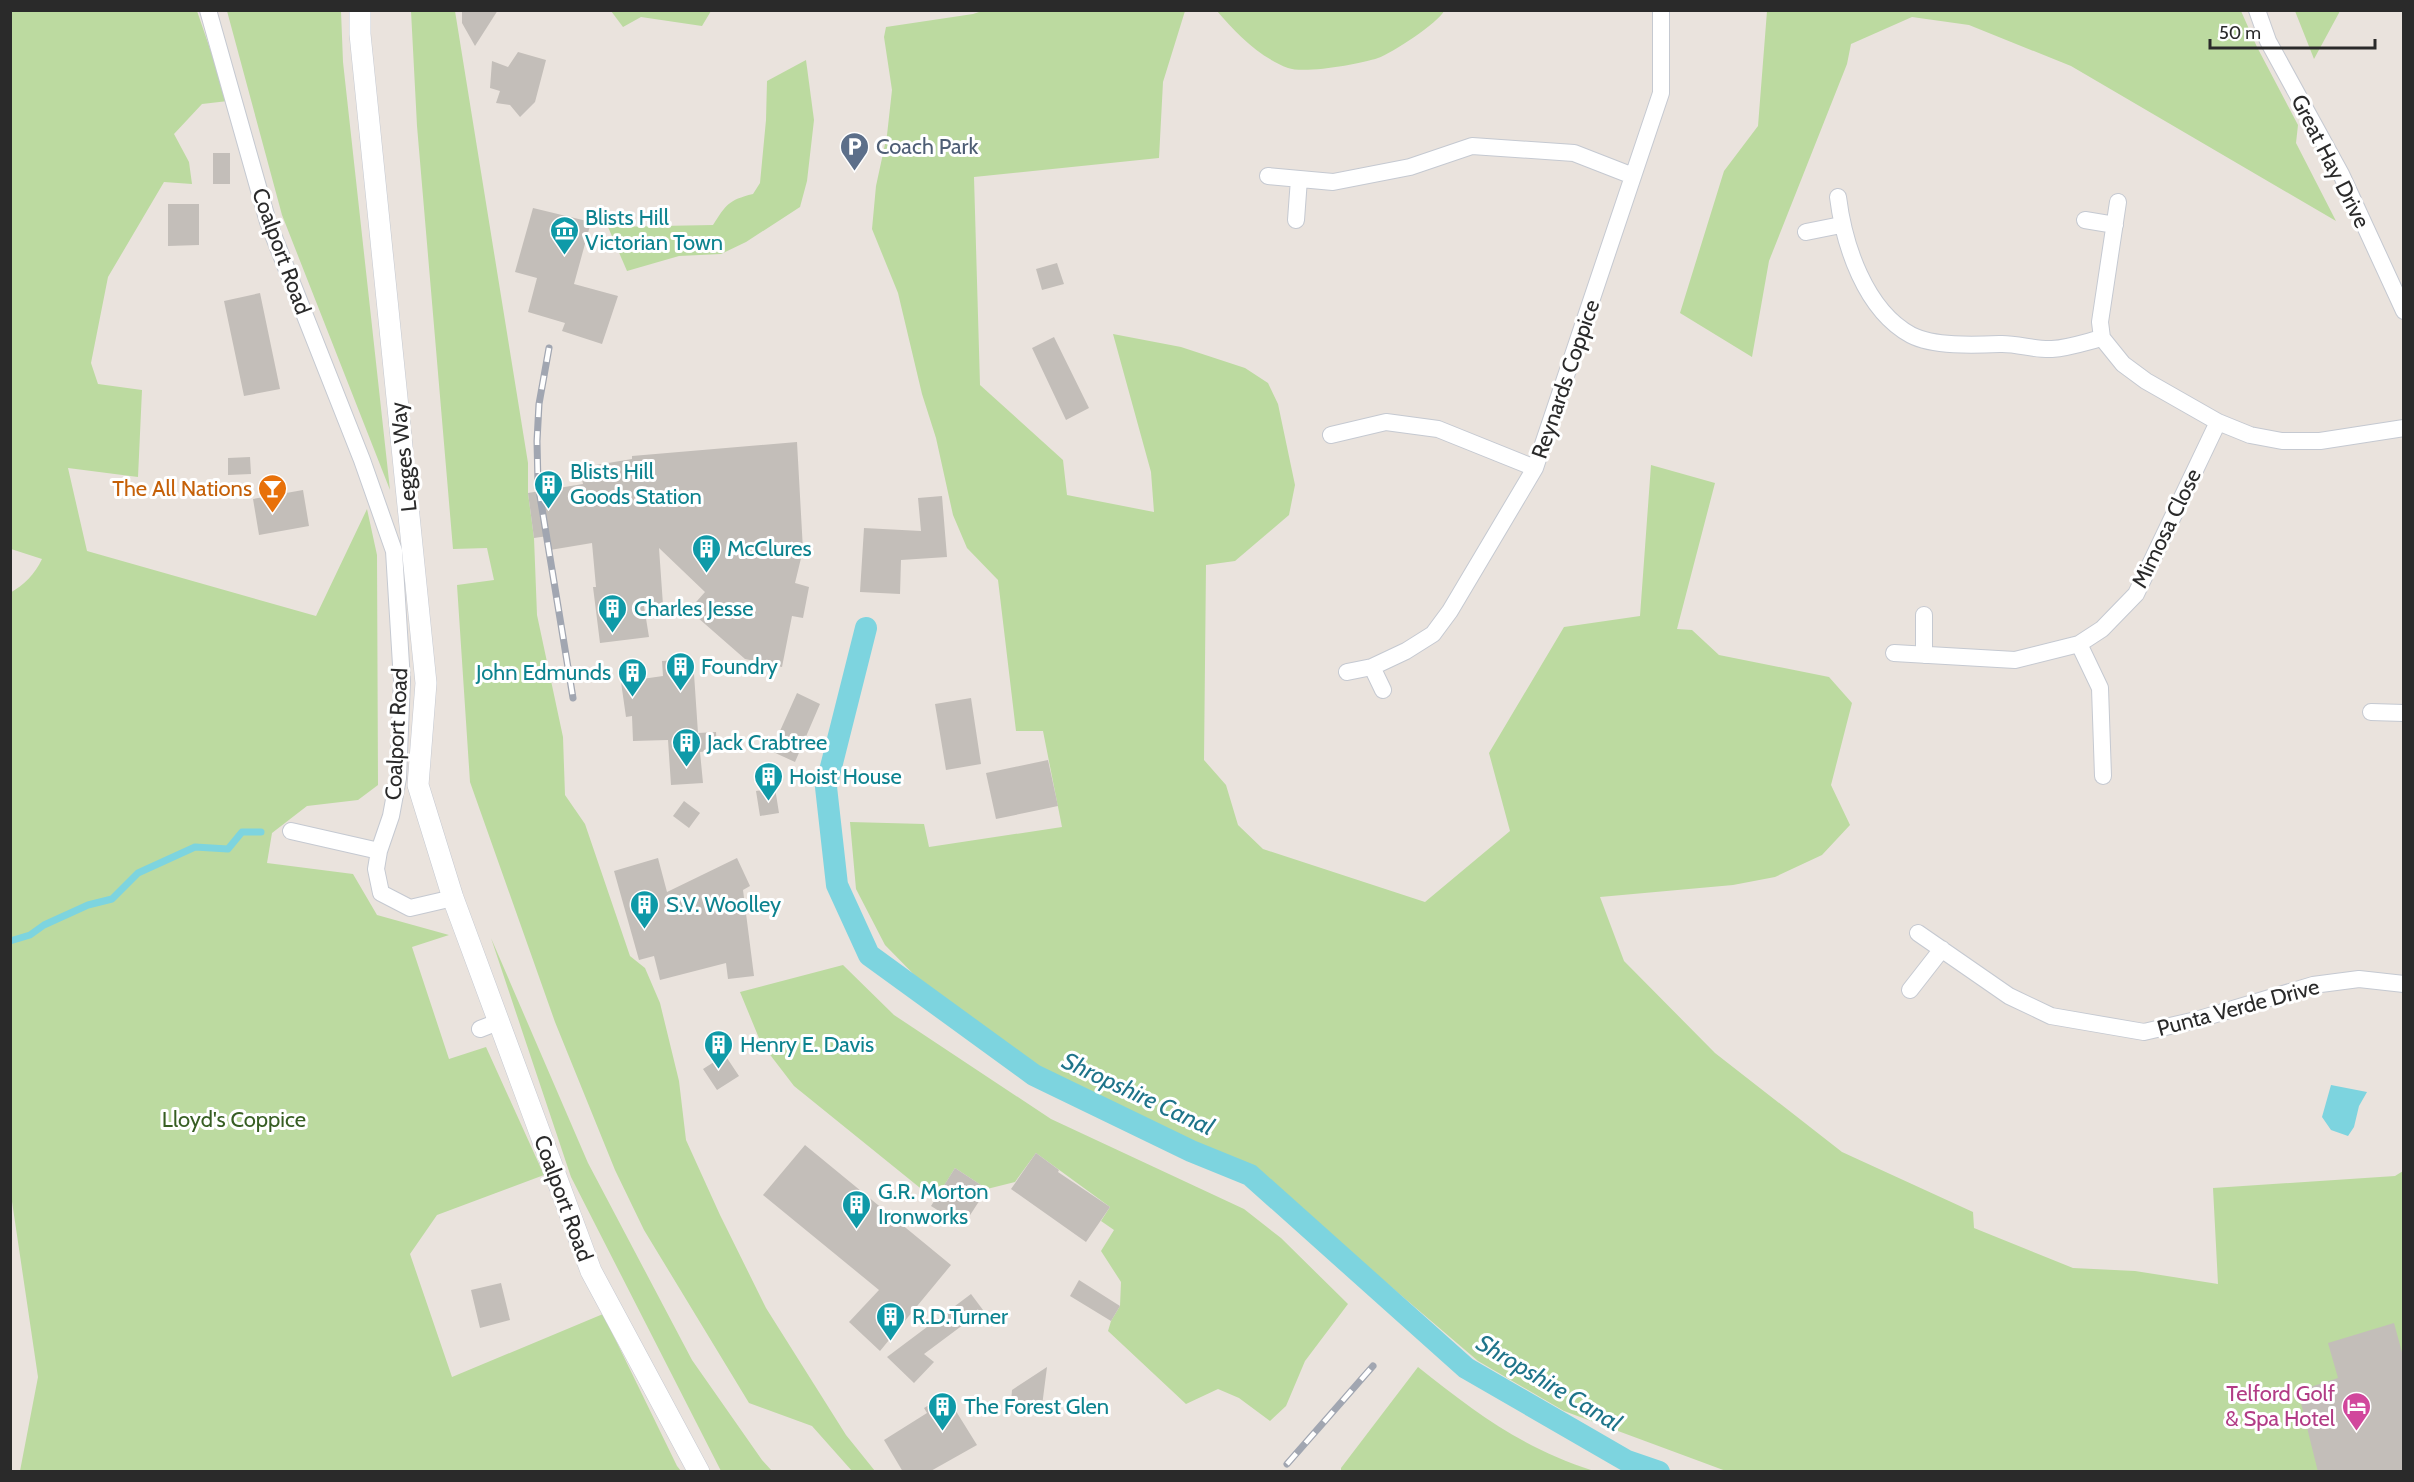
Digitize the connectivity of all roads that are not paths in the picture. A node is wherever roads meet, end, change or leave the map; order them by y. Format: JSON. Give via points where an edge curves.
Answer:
{"nodes":[{"id":1,"x":208,"y":10,"type":"edge"},
{"id":2,"x":360,"y":10,"type":"edge"},
{"id":3,"x":1661,"y":10,"type":"edge"},
{"id":4,"x":2257,"y":10,"type":"edge"},
{"id":5,"x":1268,"y":176,"type":"dead end"},
{"id":6,"x":1633,"y":176,"type":"junction"},
{"id":7,"x":1299,"y":179,"type":"junction"},
{"id":8,"x":1838,"y":197,"type":"dead end"},
{"id":9,"x":2118,"y":202,"type":"dead end"},
{"id":10,"x":1296,"y":220,"type":"dead end"},
{"id":11,"x":2085,"y":220,"type":"dead end"},
{"id":12,"x":1841,"y":225,"type":"junction"},
{"id":13,"x":2115,"y":225,"type":"junction"},
{"id":14,"x":1806,"y":232,"type":"dead end"},
{"id":15,"x":2403,"y":311,"type":"edge"},
{"id":16,"x":2102,"y":339,"type":"junction"},
{"id":17,"x":2218,"y":422,"type":"junction"},
{"id":18,"x":2403,"y":428,"type":"edge"},
{"id":19,"x":1331,"y":435,"type":"dead end"},
{"id":20,"x":1535,"y":468,"type":"junction"},
{"id":21,"x":1924,"y":615,"type":"dead end"},
{"id":22,"x":2079,"y":644,"type":"junction"},
{"id":23,"x":1894,"y":653,"type":"dead end"},
{"id":24,"x":1923,"y":655,"type":"junction"},
{"id":25,"x":1372,"y":667,"type":"junction"},
{"id":26,"x":1347,"y":672,"type":"dead end"},
{"id":27,"x":1383,"y":690,"type":"dead end"},
{"id":28,"x":2370,"y":712,"type":"dead end"},
{"id":29,"x":2403,"y":713,"type":"edge"},
{"id":30,"x":2103,"y":776,"type":"dead end"},
{"id":31,"x":291,"y":831,"type":"dead end"},
{"id":32,"x":379,"y":851,"type":"junction"},
{"id":33,"x":453,"y":898,"type":"junction"},
{"id":34,"x":1918,"y":933,"type":"dead end"},
{"id":35,"x":1942,"y":950,"type":"junction"},
{"id":36,"x":2403,"y":984,"type":"edge"},
{"id":37,"x":1910,"y":990,"type":"dead end"},
{"id":38,"x":699,"y":1472,"type":"edge"}],
"edges":[{"from":1,"to":32,"type":"street","name":"Coalport Road","via":[[268,222],[394,551],[402,681],[398,778]]},
{"from":2,"to":33,"type":"street","name":"Legges Way","via":[[426,683],[418,785]]},
{"from":3,"to":6,"type":"street","name":"Reynards Coppice","via":[[1661,93]]},
{"from":4,"to":15,"type":"street","name":"Great Hay Drive","via":[[2268,41],[2341,174]]},
{"from":5,"to":7,"type":"street"},
{"from":6,"to":7,"type":"street","via":[[1574,153],[1472,146],[1410,167],[1334,182]]},
{"from":6,"to":20,"type":"street","name":"Reynards Coppice"},
{"from":7,"to":10,"type":"street"},
{"from":8,"to":12,"type":"street"},
{"from":9,"to":13,"type":"street"},
{"from":11,"to":13,"type":"street"},
{"from":12,"to":14,"type":"street"},
{"from":12,"to":16,"type":"street","via":[[1849,252],[1876,303],[1912,336],[1973,346],[2004,344],[2051,349]]},
{"from":13,"to":16,"type":"street","via":[[2100,322]]},
{"from":16,"to":17,"type":"street","via":[[2122,364]]},
{"from":17,"to":18,"type":"street","via":[[2250,435],[2282,441],[2320,441]]},
{"from":17,"to":22,"type":"street","name":"Mimosa Close","via":[[2136,594],[2102,629]]},
{"from":19,"to":20,"type":"street","via":[[1386,422],[1438,429]]},
{"from":20,"to":25,"type":"street","name":"Reynards Coppice","via":[[1433,634]]},
{"from":21,"to":24,"type":"street"},
{"from":22,"to":24,"type":"street","name":"Mimosa Close","via":[[2015,660]]},
{"from":22,"to":30,"type":"street","via":[[2100,688]]},
{"from":23,"to":24,"type":"street","name":"Mimosa Close"},
{"from":25,"to":26,"type":"street","name":"Reynards Coppice"},
{"from":25,"to":27,"type":"street"},
{"from":28,"to":29,"type":"street"},
{"from":31,"to":32,"type":"street"},
{"from":32,"to":33,"type":"street","name":"Coalport Road","via":[[376,869],[381,893],[410,908]]},
{"from":33,"to":38,"type":"street","name":"Coalport Road","via":[[489,1025],[591,1271]]},
{"from":34,"to":35,"type":"street","name":"Punta Verde Drive"},
{"from":35,"to":36,"type":"street","name":"Punta Verde Drive","via":[[2009,996],[2051,1016],[2144,1032],[2313,986],[2359,979]]},
{"from":35,"to":37,"type":"street"}]}
